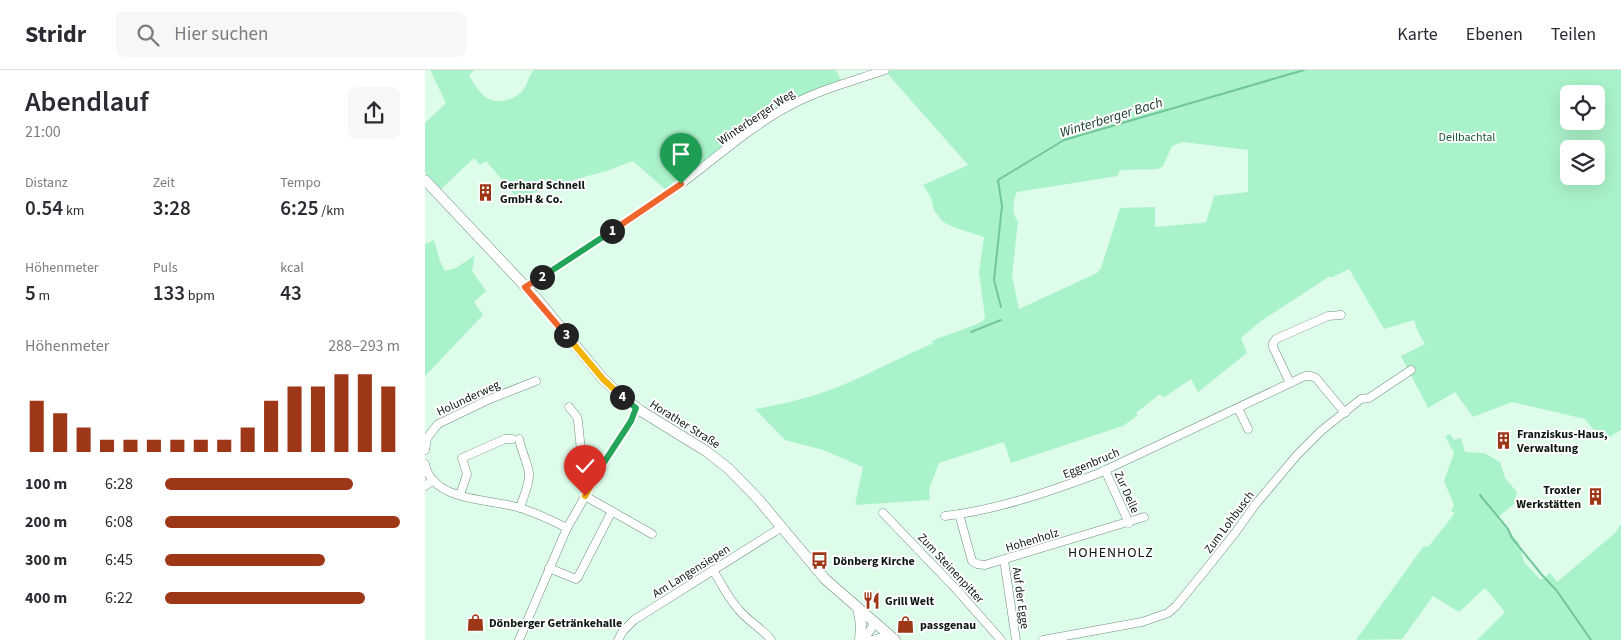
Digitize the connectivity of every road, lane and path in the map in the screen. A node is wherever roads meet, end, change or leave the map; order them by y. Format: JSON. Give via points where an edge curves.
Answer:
{"nodes":[{"id":1,"x":885,"y":70,"type":"edge"},
{"id":2,"x":425,"y":180,"type":"edge"},
{"id":3,"x":525,"y":287,"type":"junction"},
{"id":4,"x":1341,"y":315,"type":"dead end"},
{"id":5,"x":1411,"y":370,"type":"dead end"},
{"id":6,"x":536,"y":382,"type":"dead end"},
{"id":7,"x":1290,"y":383,"type":"junction"},
{"id":8,"x":569,"y":407,"type":"dead end"},
{"id":9,"x":636,"y":408,"type":"junction"},
{"id":10,"x":1238,"y":408,"type":"junction"},
{"id":11,"x":1345,"y":413,"type":"junction"},
{"id":12,"x":1247,"y":430,"type":"dead end"},
{"id":13,"x":425,"y":450,"type":"edge"},
{"id":14,"x":425,"y":464,"type":"edge"},
{"id":15,"x":601,"y":467,"type":"junction"},
{"id":16,"x":1105,"y":470,"type":"junction"},
{"id":17,"x":433,"y":480,"type":"junction"},
{"id":18,"x":425,"y":486,"type":"edge"},
{"id":19,"x":460,"y":495,"type":"junction"},
{"id":20,"x":585,"y":496,"type":"junction"},
{"id":21,"x":520,"y":508,"type":"junction"},
{"id":22,"x":612,"y":511,"type":"junction"},
{"id":23,"x":883,"y":513,"type":"dead end"},
{"id":24,"x":959,"y":514,"type":"junction"},
{"id":25,"x":945,"y":516,"type":"dead end"},
{"id":26,"x":1144,"y":517,"type":"dead end"},
{"id":27,"x":1129,"y":523,"type":"junction"},
{"id":28,"x":781,"y":527,"type":"junction"},
{"id":29,"x":567,"y":528,"type":"junction"},
{"id":30,"x":652,"y":534,"type":"dead end"},
{"id":31,"x":1004,"y":560,"type":"junction"},
{"id":32,"x":549,"y":568,"type":"junction"},
{"id":33,"x":713,"y":570,"type":"junction"},
{"id":34,"x":858,"y":608,"type":"junction"},
{"id":35,"x":875,"y":622,"type":"junction"},
{"id":36,"x":519,"y":640,"type":"edge"},
{"id":37,"x":618,"y":640,"type":"edge"},
{"id":38,"x":771,"y":640,"type":"edge"},
{"id":39,"x":860,"y":640,"type":"edge"},
{"id":40,"x":864,"y":640,"type":"edge"},
{"id":41,"x":871,"y":640,"type":"edge"},
{"id":42,"x":891,"y":640,"type":"edge"},
{"id":43,"x":895,"y":640,"type":"edge"},
{"id":44,"x":1001,"y":640,"type":"edge"},
{"id":45,"x":1016,"y":640,"type":"edge"},
{"id":46,"x":1043,"y":640,"type":"edge"}],
"edges":[{"from":1,"to":3,"type":"street","name":"Winterberger Weg","via":[[814,94],[787,107],[681,184]]},
{"from":2,"to":3,"type":"main road","name":"Horather Straße"},
{"from":3,"to":9,"type":"main road","name":"Horather Straße","via":[[603,379]]},
{"from":4,"to":7,"type":"street","via":[[1328,316],[1273,343]]},
{"from":5,"to":11,"type":"street","name":"Zum Lohbusch","via":[[1369,398],[1361,399]]},
{"from":6,"to":13,"type":"street","name":"Holunderweg","via":[[438,424],[427,438]]},
{"from":7,"to":10,"type":"street","name":"Eggenbruch"},
{"from":7,"to":11,"type":"street","name":"Eggenbruch","via":[[1305,376],[1316,378]]},
{"from":8,"to":15,"type":"street","via":[[577,417],[581,451]]},
{"from":9,"to":15,"type":"street"},
{"from":9,"to":28,"type":"main road","name":"Horather Straße","via":[[729,469]]},
{"from":10,"to":12,"type":"street"},
{"from":10,"to":16,"type":"street","name":"Eggenbruch"},
{"from":11,"to":46,"type":"street","name":"Zum Lohbusch","via":[[1321,430],[1284,469],[1168,613],[1142,622]]},
{"from":14,"to":17,"type":"street"},
{"from":15,"to":20,"type":"street"},
{"from":16,"to":24,"type":"street","name":"Eggenbruch","via":[[1036,495]]},
{"from":16,"to":27,"type":"street","name":"Zur Delle"},
{"from":17,"to":18,"type":"street"},
{"from":17,"to":19,"type":"street","via":[[443,489]]},
{"from":19,"to":21,"type":"street"},
{"from":19,"to":21,"type":"street","via":[[467,474],[462,458],[505,439],[515,439],[529,472]]},
{"from":20,"to":22,"type":"street"},
{"from":20,"to":29,"type":"street"},
{"from":21,"to":29,"type":"street"},
{"from":22,"to":30,"type":"street"},
{"from":22,"to":32,"type":"street","via":[[578,577]]},
{"from":23,"to":44,"type":"street","name":"Zum Steinenpitter"},
{"from":24,"to":25,"type":"street","name":"Eggenbruch"},
{"from":24,"to":31,"type":"street","name":"Hohenholz","via":[[972,561],[985,565]]},
{"from":26,"to":27,"type":"street","name":"Hohenholz"},
{"from":27,"to":31,"type":"street","name":"Hohenholz"},
{"from":28,"to":33,"type":"street","name":"Am Langensiepen"},
{"from":28,"to":34,"type":"main road","name":"Horather Straße","via":[[825,579]]},
{"from":29,"to":32,"type":"street"},
{"from":31,"to":45,"type":"street","name":"Auf der Egge"},
{"from":32,"to":36,"type":"street"},
{"from":33,"to":37,"type":"street","name":"Am Langensiepen","via":[[634,620]]},
{"from":33,"to":38,"type":"street","via":[[738,610],[765,631]]},
{"from":34,"to":35,"type":"main road","name":"Horather Straße"},
{"from":34,"to":39,"type":"main road"},
{"from":35,"to":40,"type":"street"},
{"from":35,"to":43,"type":"main road","name":"Horather Straße"},
{"from":41,"to":42,"type":"street","via":[[883,637]]}]}
